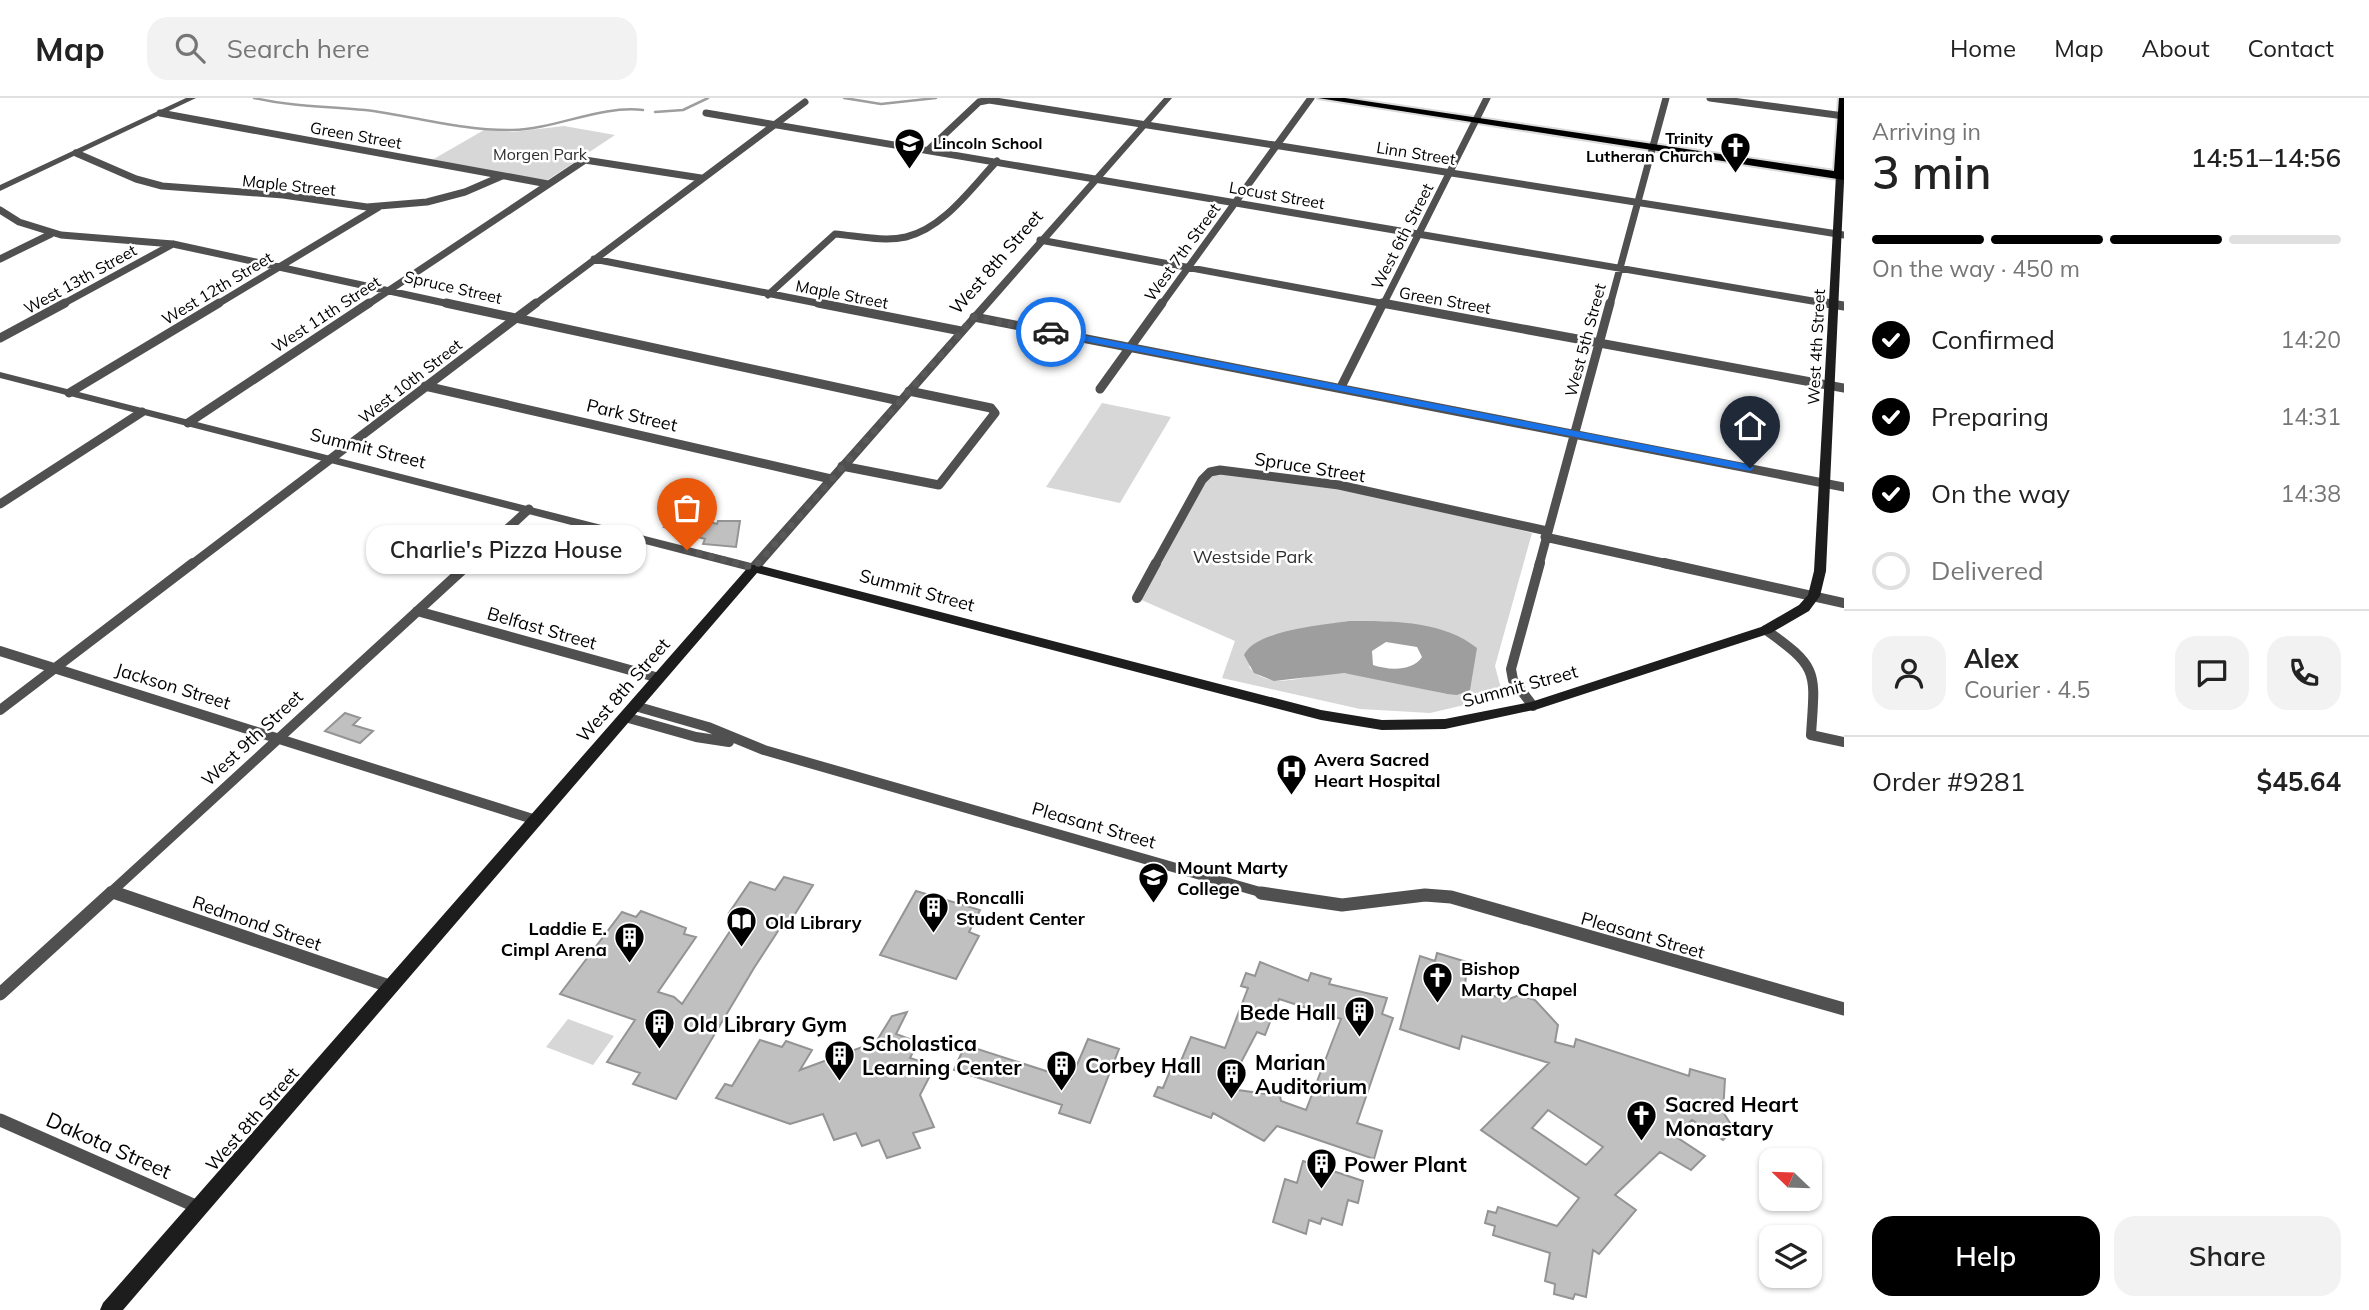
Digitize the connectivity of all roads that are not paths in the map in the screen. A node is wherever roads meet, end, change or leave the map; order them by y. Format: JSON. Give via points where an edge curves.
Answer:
{"nodes":[{"id":1,"x":192,"y":98,"type":"edge"},
{"id":2,"x":1168,"y":98,"type":"edge"},
{"id":3,"x":1311,"y":98,"type":"edge"},
{"id":4,"x":1323,"y":98,"type":"edge"},
{"id":5,"x":1358,"y":98,"type":"edge"},
{"id":6,"x":1487,"y":98,"type":"edge"},
{"id":7,"x":1666,"y":98,"type":"edge"},
{"id":8,"x":1710,"y":98,"type":"edge"},
{"id":9,"x":1843,"y":98,"type":"edge"},
{"id":10,"x":805,"y":102,"type":"dead end"},
{"id":11,"x":160,"y":113,"type":"junction"},
{"id":12,"x":706,"y":113,"type":"dead end"},
{"id":13,"x":1843,"y":116,"type":"edge"},
{"id":14,"x":1477,"y":118,"type":"junction"},
{"id":15,"x":773,"y":124,"type":"junction"},
{"id":16,"x":1144,"y":125,"type":"junction"},
{"id":17,"x":1654,"y":143,"type":"junction"},
{"id":18,"x":1277,"y":145,"type":"junction"},
{"id":19,"x":928,"y":150,"type":"junction"},
{"id":20,"x":76,"y":153,"type":"junction"},
{"id":21,"x":997,"y":161,"type":"junction"},
{"id":22,"x":1842,"y":171,"type":"edge"},
{"id":23,"x":1450,"y":173,"type":"junction"},
{"id":24,"x":502,"y":176,"type":"junction"},
{"id":25,"x":701,"y":178,"type":"junction"},
{"id":26,"x":1096,"y":178,"type":"junction"},
{"id":27,"x":548,"y":184,"type":"junction"},
{"id":28,"x":0,"y":188,"type":"edge"},
{"id":29,"x":1236,"y":202,"type":"junction"},
{"id":30,"x":1637,"y":202,"type":"junction"},
{"id":31,"x":379,"y":207,"type":"junction"},
{"id":32,"x":0,"y":210,"type":"edge"},
{"id":33,"x":51,"y":233,"type":"junction"},
{"id":34,"x":1419,"y":233,"type":"junction"},
{"id":35,"x":1840,"y":234,"type":"edge"},
{"id":36,"x":1040,"y":240,"type":"junction"},
{"id":37,"x":173,"y":244,"type":"junction"},
{"id":38,"x":0,"y":259,"type":"edge"},
{"id":39,"x":594,"y":259,"type":"junction"},
{"id":40,"x":281,"y":266,"type":"junction"},
{"id":41,"x":1188,"y":267,"type":"junction"},
{"id":42,"x":1619,"y":267,"type":"junction"},
{"id":43,"x":390,"y":289,"type":"junction"},
{"id":44,"x":768,"y":295,"type":"junction"},
{"id":45,"x":1383,"y":303,"type":"junction"},
{"id":46,"x":1839,"y":305,"type":"edge"},
{"id":47,"x":974,"y":317,"type":"junction"},
{"id":48,"x":516,"y":318,"type":"junction"},
{"id":49,"x":961,"y":331,"type":"junction"},
{"id":50,"x":0,"y":338,"type":"edge"},
{"id":51,"x":1598,"y":343,"type":"junction"},
{"id":52,"x":1129,"y":347,"type":"junction"},
{"id":53,"x":0,"y":374,"type":"edge"},
{"id":54,"x":1830,"y":385,"type":"junction"},
{"id":55,"x":425,"y":386,"type":"junction"},
{"id":56,"x":1341,"y":387,"type":"junction"},
{"id":57,"x":1844,"y":388,"type":"edge"},
{"id":58,"x":1100,"y":389,"type":"dead end"},
{"id":59,"x":909,"y":391,"type":"junction"},
{"id":60,"x":69,"y":393,"type":"junction"},
{"id":61,"x":900,"y":401,"type":"junction"},
{"id":62,"x":142,"y":412,"type":"junction"},
{"id":63,"x":188,"y":423,"type":"junction"},
{"id":64,"x":1574,"y":433,"type":"junction"},
{"id":65,"x":333,"y":459,"type":"junction"},
{"id":66,"x":842,"y":466,"type":"junction"},
{"id":67,"x":831,"y":479,"type":"junction"},
{"id":68,"x":1825,"y":483,"type":"junction"},
{"id":69,"x":1844,"y":487,"type":"edge"},
{"id":70,"x":3,"y":499,"type":"edge"},
{"id":71,"x":529,"y":509,"type":"junction"},
{"id":72,"x":1546,"y":534,"type":"junction"},
{"id":73,"x":754,"y":568,"type":"junction"},
{"id":74,"x":1814,"y":596,"type":"junction"},
{"id":75,"x":1137,"y":598,"type":"dead end"},
{"id":76,"x":1844,"y":603,"type":"edge"},
{"id":77,"x":416,"y":611,"type":"junction"},
{"id":78,"x":1766,"y":630,"type":"junction"},
{"id":79,"x":0,"y":651,"type":"edge"},
{"id":80,"x":55,"y":668,"type":"junction"},
{"id":81,"x":659,"y":678,"type":"junction"},
{"id":82,"x":1533,"y":706,"type":"junction"},
{"id":83,"x":0,"y":710,"type":"edge"},
{"id":84,"x":630,"y":711,"type":"junction"},
{"id":85,"x":279,"y":737,"type":"junction"},
{"id":86,"x":1844,"y":742,"type":"edge"},
{"id":87,"x":536,"y":820,"type":"junction"},
{"id":88,"x":111,"y":891,"type":"junction"},
{"id":89,"x":392,"y":987,"type":"junction"},
{"id":90,"x":0,"y":994,"type":"edge"},
{"id":91,"x":1844,"y":1009,"type":"edge"},
{"id":92,"x":0,"y":1120,"type":"edge"},
{"id":93,"x":200,"y":1208,"type":"junction"},
{"id":94,"x":110,"y":1310,"type":"edge"}],
"edges":[{"from":1,"to":11,"type":"street"},
{"from":2,"to":16,"type":"street","name":"West 8th Street"},
{"from":3,"to":18,"type":"street","name":"West 7th Street"},
{"from":4,"to":14,"type":"highway"},
{"from":5,"to":14,"type":"highway"},
{"from":6,"to":14,"type":"street","name":"West 6th Street"},
{"from":7,"to":17,"type":"street","name":"West 5th Street"},
{"from":8,"to":13,"type":"street"},
{"from":9,"to":13,"type":"highway","name":"West 4th Street"},
{"from":10,"to":15,"type":"street","name":"West 10th Street"},
{"from":11,"to":20,"type":"street"},
{"from":11,"to":24,"type":"street","name":"Green Street"},
{"from":12,"to":15,"type":"street","name":"Locust Street"},
{"from":13,"to":22,"type":"highway","name":"West 4th Street"},
{"from":14,"to":17,"type":"highway"},
{"from":14,"to":23,"type":"street","name":"West 6th Street"},
{"from":15,"to":19,"type":"street","name":"Locust Street"},
{"from":15,"to":25,"type":"street","name":"West 10th Street"},
{"from":16,"to":18,"type":"street","name":"Linn Street"},
{"from":16,"to":19,"type":"street","name":"Linn Street","via":[[984,100]]},
{"from":16,"to":26,"type":"street","name":"West 8th Street"},
{"from":17,"to":22,"type":"highway"},
{"from":17,"to":30,"type":"street","name":"West 5th Street"},
{"from":18,"to":23,"type":"street","name":"Linn Street"},
{"from":18,"to":29,"type":"street","name":"West 7th Street"},
{"from":19,"to":21,"type":"street","name":"Locust Street"},
{"from":20,"to":28,"type":"street"},
{"from":20,"to":31,"type":"street","name":"Maple Street","via":[[117,174],[168,188],[286,195]]},
{"from":21,"to":26,"type":"street","name":"Locust Street"},
{"from":21,"to":44,"type":"street","via":[[936,222],[918,233],[885,238],[835,234]]},
{"from":22,"to":35,"type":"main road","name":"West 4th Street"},
{"from":23,"to":30,"type":"street","name":"Linn Street"},
{"from":23,"to":34,"type":"street","name":"West 6th Street"},
{"from":24,"to":27,"type":"street","name":"Green Street"},
{"from":24,"to":31,"type":"street","name":"Maple Street","via":[[458,196]]},
{"from":25,"to":27,"type":"street","name":"West 11th Street","via":[[585,160]]},
{"from":25,"to":39,"type":"street","name":"West 10th Street"},
{"from":26,"to":29,"type":"street","name":"Locust Street"},
{"from":26,"to":36,"type":"street","name":"West 8th Street"},
{"from":27,"to":43,"type":"street","name":"West 11th Street"},
{"from":29,"to":34,"type":"street","name":"Locust Street"},
{"from":29,"to":41,"type":"street","name":"West 7th Street"},
{"from":30,"to":35,"type":"street","name":"Linn Street"},
{"from":30,"to":42,"type":"street","name":"West 5th Street"},
{"from":31,"to":40,"type":"street","name":"West 12th Street"},
{"from":32,"to":33,"type":"street","name":"Spruce Street"},
{"from":33,"to":37,"type":"street","name":"Spruce Street"},
{"from":33,"to":38,"type":"street"},
{"from":34,"to":42,"type":"street","name":"Locust Street"},
{"from":34,"to":45,"type":"street","name":"West 6th Street"},
{"from":35,"to":46,"type":"main road","name":"West 4th Street"},
{"from":36,"to":41,"type":"street","name":"Green Street"},
{"from":36,"to":47,"type":"street","name":"West 8th Street"},
{"from":37,"to":40,"type":"street","name":"Spruce Street"},
{"from":37,"to":50,"type":"street","name":"West 13th Street"},
{"from":39,"to":44,"type":"street","name":"Maple Street"},
{"from":39,"to":48,"type":"street","name":"West 10th Street"},
{"from":40,"to":43,"type":"street","name":"Spruce Street"},
{"from":40,"to":60,"type":"street","name":"West 12th Street"},
{"from":41,"to":45,"type":"street","name":"Green Street"},
{"from":41,"to":52,"type":"street","name":"West 7th Street"},
{"from":42,"to":46,"type":"street","name":"Locust Street"},
{"from":42,"to":51,"type":"street","name":"West 5th Street"},
{"from":43,"to":48,"type":"street","name":"Spruce Street"},
{"from":43,"to":63,"type":"street","name":"West 11th Street"},
{"from":44,"to":49,"type":"street","name":"Maple Street"},
{"from":45,"to":51,"type":"street","name":"Green Street"},
{"from":45,"to":56,"type":"street","name":"West 6th Street"},
{"from":46,"to":54,"type":"main road","name":"West 4th Street"},
{"from":47,"to":49,"type":"street","name":"West 8th Street"},
{"from":47,"to":52,"type":"street"},
{"from":48,"to":55,"type":"street","name":"West 10th Street"},
{"from":48,"to":61,"type":"street","name":"Spruce Street"},
{"from":49,"to":59,"type":"street","name":"West 8th Street"},
{"from":51,"to":54,"type":"street","name":"Green Street"},
{"from":51,"to":64,"type":"street","name":"West 5th Street"},
{"from":52,"to":56,"type":"street"},
{"from":52,"to":58,"type":"street","name":"West 7th Street"},
{"from":53,"to":60,"type":"street","name":"Summit Street"},
{"from":54,"to":57,"type":"street","name":"Green Street"},
{"from":54,"to":68,"type":"main road","name":"West 4th Street"},
{"from":55,"to":65,"type":"street","name":"West 10th Street"},
{"from":55,"to":67,"type":"street","name":"Park Street"},
{"from":56,"to":64,"type":"street"},
{"from":59,"to":61,"type":"street","name":"West 8th Street"},
{"from":59,"to":66,"type":"street","via":[[994,409],[939,485]]},
{"from":60,"to":62,"type":"street","name":"Summit Street"},
{"from":61,"to":66,"type":"street","name":"West 8th Street"},
{"from":62,"to":63,"type":"street","name":"Summit Street"},
{"from":62,"to":70,"type":"street"},
{"from":63,"to":65,"type":"street","name":"Summit Street"},
{"from":64,"to":68,"type":"street"},
{"from":64,"to":72,"type":"street","name":"West 5th Street"},
{"from":65,"to":71,"type":"street","name":"Summit Street"},
{"from":65,"to":80,"type":"street","name":"West 10th Street"},
{"from":66,"to":67,"type":"street","name":"West 8th Street"},
{"from":67,"to":73,"type":"street","name":"West 8th Street"},
{"from":68,"to":69,"type":"street"},
{"from":68,"to":74,"type":"main road","name":"West 4th Street","via":[[1820,571]]},
{"from":71,"to":73,"type":"street","name":"Summit Street"},
{"from":71,"to":77,"type":"street","name":"West 9th Street"},
{"from":72,"to":74,"type":"street","name":"Spruce Street"},
{"from":72,"to":75,"type":"street","name":"Spruce Street","via":[[1339,485],[1220,470],[1202,480]]},
{"from":72,"to":82,"type":"street","name":"West 5th Street","via":[[1511,669],[1513,680]]},
{"from":73,"to":81,"type":"main road","name":"West 8th Street"},
{"from":73,"to":82,"type":"main road","name":"Summit Street","via":[[1321,715],[1382,726],[1445,724]]},
{"from":74,"to":76,"type":"street","name":"Spruce Street"},
{"from":74,"to":78,"type":"main road","name":"Summit Street","via":[[1804,608]]},
{"from":77,"to":81,"type":"street","name":"Belfast Street"},
{"from":77,"to":85,"type":"street","name":"West 9th Street"},
{"from":78,"to":82,"type":"main road","name":"Summit Street"},
{"from":78,"to":86,"type":"street","via":[[1808,660],[1815,671],[1811,735]]},
{"from":79,"to":80,"type":"street","name":"Jackson Street"},
{"from":80,"to":83,"type":"street","name":"West 10th Street"},
{"from":80,"to":85,"type":"street","name":"Jackson Street"},
{"from":81,"to":84,"type":"main road","name":"West 8th Street"},
{"from":84,"to":87,"type":"main road","name":"West 8th Street"},
{"from":84,"to":91,"type":"street","name":"Pleasant Street","via":[[696,737],[742,744],[1266,894],[1312,905],[1356,905],[1427,893],[1451,897]]},
{"from":85,"to":87,"type":"street","name":"Jackson Street"},
{"from":85,"to":88,"type":"street","name":"West 9th Street"},
{"from":87,"to":89,"type":"main road","name":"West 8th Street"},
{"from":88,"to":89,"type":"street","name":"Redmond Street"},
{"from":88,"to":90,"type":"street","name":"West 9th Street"},
{"from":89,"to":93,"type":"main road","name":"West 8th Street"},
{"from":92,"to":93,"type":"street","name":"Dakota Street"},
{"from":93,"to":94,"type":"main road","name":"West 8th Street"}]}
